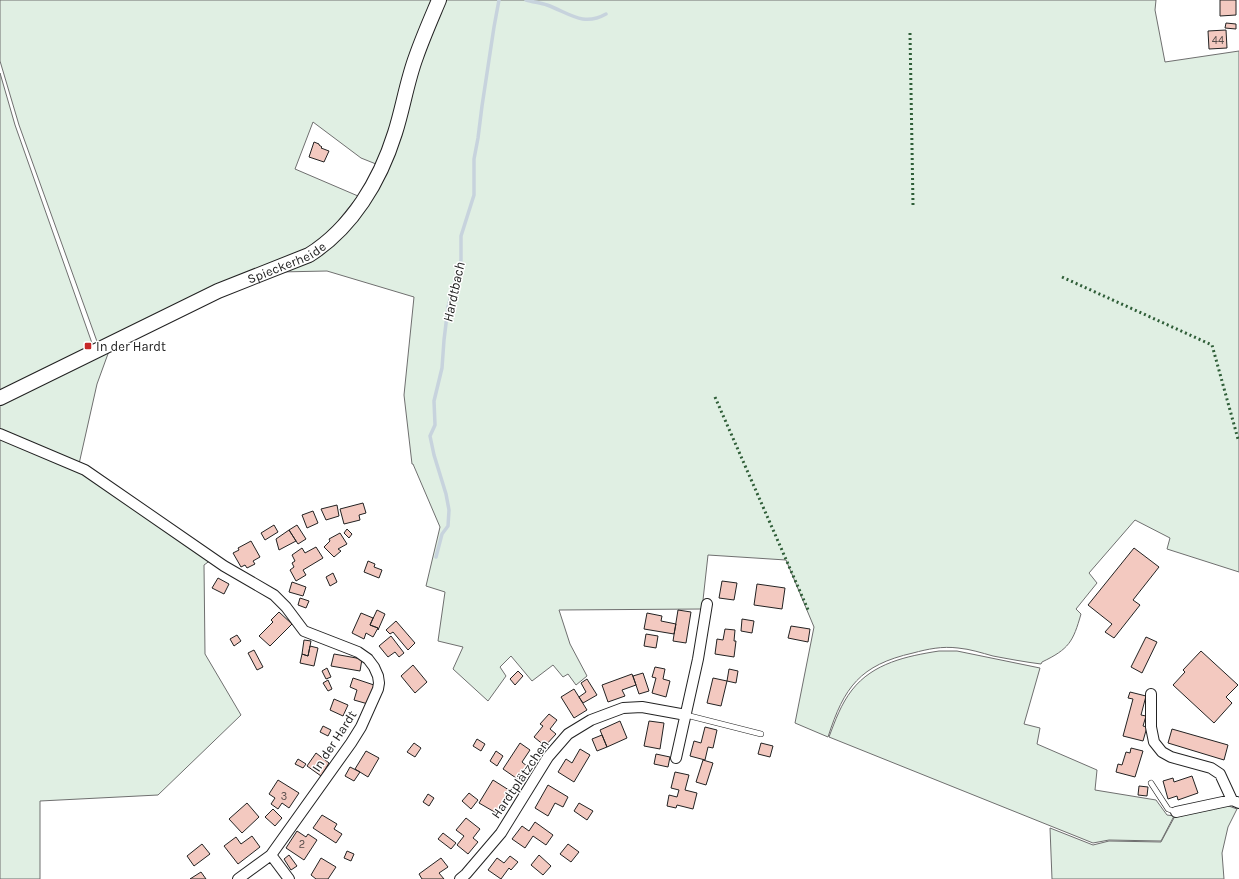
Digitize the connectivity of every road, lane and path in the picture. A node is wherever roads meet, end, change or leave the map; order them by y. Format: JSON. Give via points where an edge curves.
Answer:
{"nodes":[{"id":1,"x":439,"y":0,"type":"edge"},
{"id":2,"x":0,"y":398,"type":"edge"},
{"id":3,"x":0,"y":434,"type":"edge"},
{"id":4,"x":707,"y":604,"type":"dead end"},
{"id":5,"x":1151,"y":694,"type":"dead end"},
{"id":6,"x":686,"y":715,"type":"junction"},
{"id":7,"x":761,"y":734,"type":"dead end"},
{"id":8,"x":676,"y":758,"type":"dead end"},
{"id":9,"x":1151,"y":783,"type":"dead end"},
{"id":10,"x":1235,"y":802,"type":"edge"},
{"id":11,"x":1176,"y":812,"type":"joint"},
{"id":12,"x":271,"y":855,"type":"junction"},
{"id":13,"x":238,"y":879,"type":"edge"},
{"id":14,"x":289,"y":879,"type":"edge"},
{"id":15,"x":460,"y":879,"type":"edge"}],
"edges":[{"from":1,"to":2,"type":"main road","name":"Spieckerheide","via":[[416,57],[389,152],[353,215],[334,236],[309,254],[218,291]]},
{"from":3,"to":12,"type":"street","name":"In der Hardt","via":[[85,470],[224,566],[274,595],[304,631],[358,652],[374,666],[378,676],[378,688],[361,727]]},
{"from":4,"to":6,"type":"street"},
{"from":5,"to":10,"type":"street","via":[[1151,727],[1154,742],[1162,752],[1171,757],[1211,768],[1220,774]]},
{"from":6,"to":7,"type":"lane"},
{"from":6,"to":8,"type":"street"},
{"from":6,"to":15,"type":"street","name":"Hardtplätzchen","via":[[642,707],[623,708],[591,720],[568,734],[548,757],[501,832]]},
{"from":9,"to":11,"type":"lane","via":[[1168,809]]},
{"from":10,"to":11,"type":"street"},
{"from":12,"to":13,"type":"street"},
{"from":12,"to":14,"type":"street"}]}
